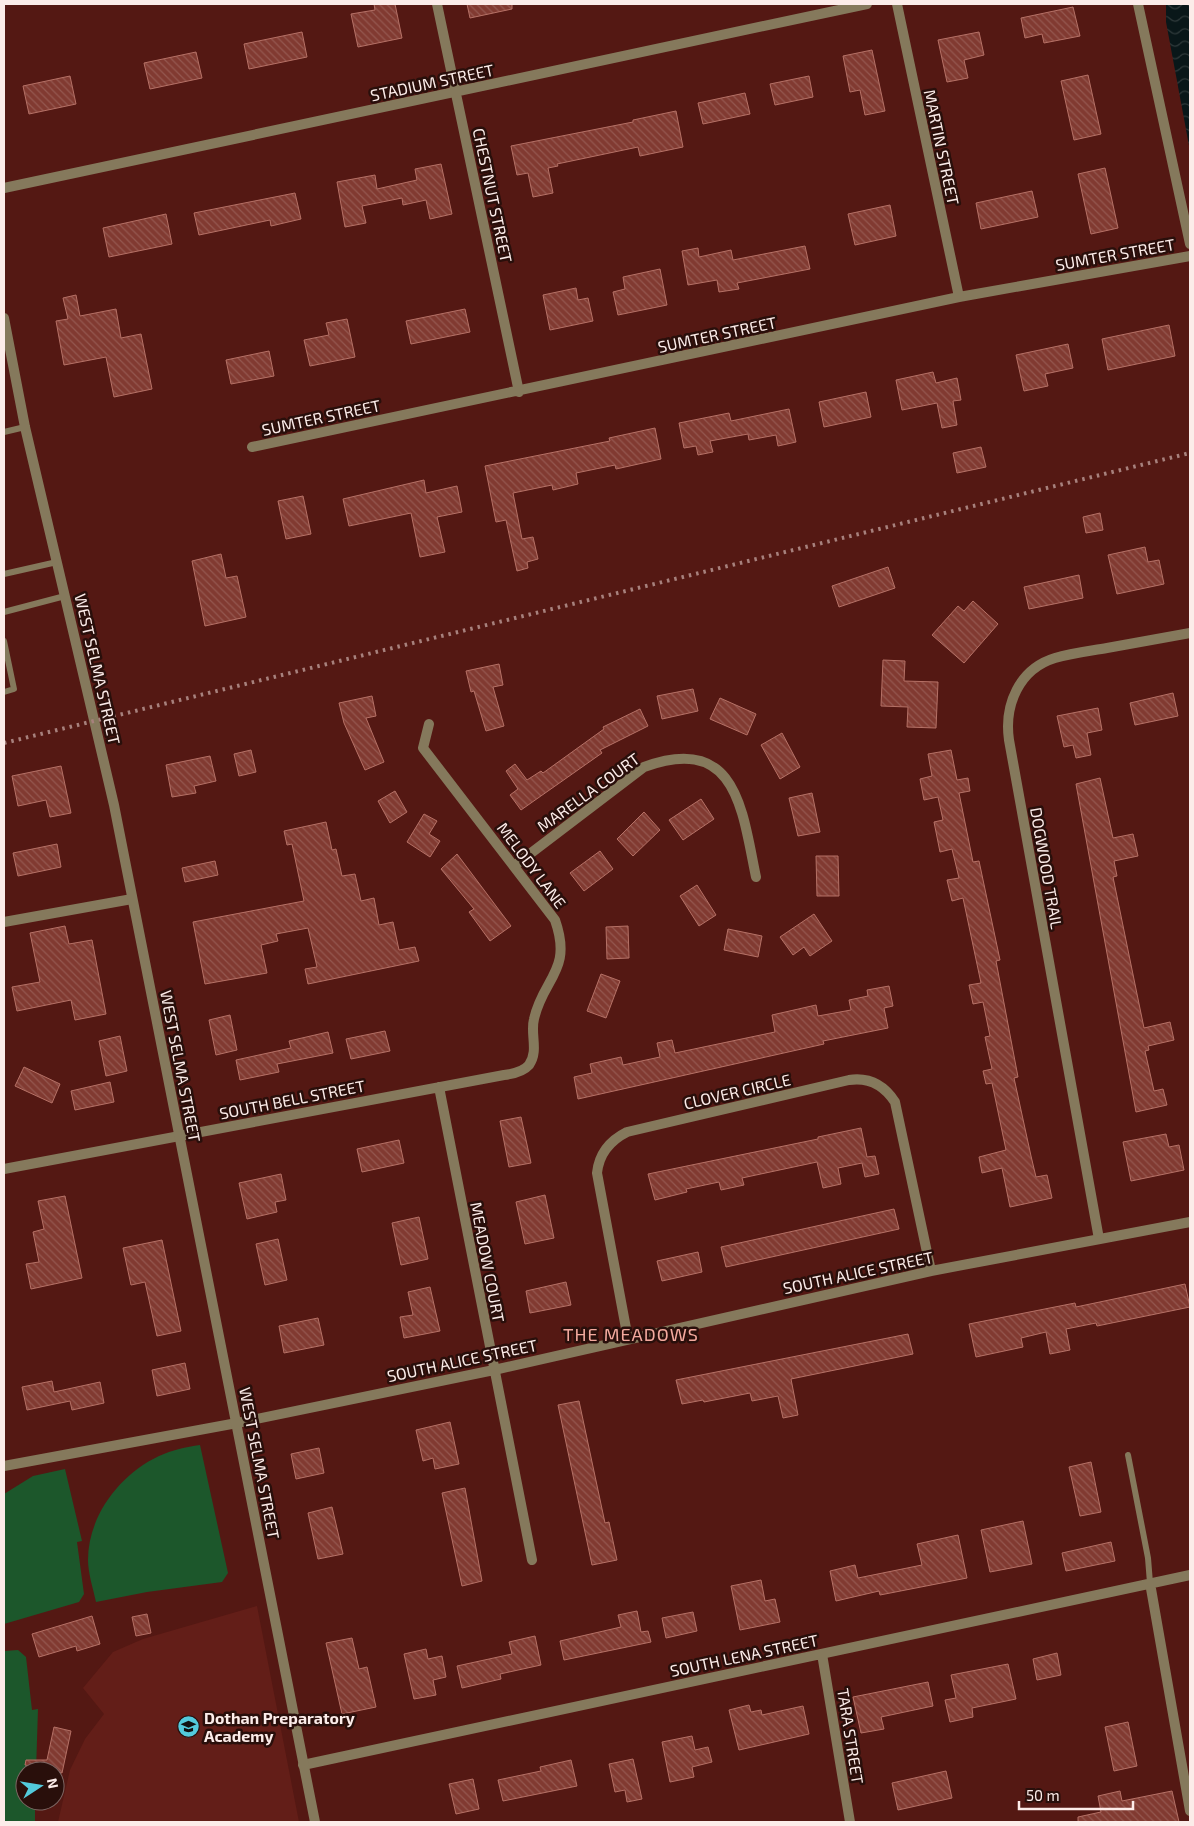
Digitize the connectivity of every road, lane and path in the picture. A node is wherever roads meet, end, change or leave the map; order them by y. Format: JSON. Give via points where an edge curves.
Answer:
{"nodes":[{"id":1,"x":438,"y":4,"type":"edge"},
{"id":2,"x":866,"y":4,"type":"edge"},
{"id":3,"x":897,"y":4,"type":"edge"},
{"id":4,"x":1138,"y":4,"type":"edge"},
{"id":5,"x":456,"y":92,"type":"junction"},
{"id":6,"x":4,"y":188,"type":"edge"},
{"id":7,"x":1190,"y":244,"type":"edge"},
{"id":8,"x":1190,"y":256,"type":"edge"},
{"id":9,"x":959,"y":297,"type":"junction"},
{"id":10,"x":4,"y":318,"type":"edge"},
{"id":11,"x":519,"y":392,"type":"junction"},
{"id":12,"x":25,"y":427,"type":"junction"},
{"id":13,"x":4,"y":432,"type":"edge"},
{"id":14,"x":252,"y":447,"type":"dead end"},
{"id":15,"x":57,"y":562,"type":"junction"},
{"id":16,"x":4,"y":574,"type":"edge"},
{"id":17,"x":65,"y":596,"type":"junction"},
{"id":18,"x":4,"y":612,"type":"edge"},
{"id":19,"x":1190,"y":633,"type":"edge"},
{"id":20,"x":4,"y":641,"type":"edge"},
{"id":21,"x":4,"y":692,"type":"edge"},
{"id":22,"x":428,"y":724,"type":"dead end"},
{"id":23,"x":514,"y":866,"type":"junction"},
{"id":24,"x":756,"y":877,"type":"dead end"},
{"id":25,"x":132,"y":899,"type":"junction"},
{"id":26,"x":4,"y":922,"type":"edge"},
{"id":27,"x":439,"y":1087,"type":"junction"},
{"id":28,"x":180,"y":1136,"type":"junction"},
{"id":29,"x":4,"y":1169,"type":"edge"},
{"id":30,"x":1190,"y":1222,"type":"edge"},
{"id":31,"x":1099,"y":1239,"type":"junction"},
{"id":32,"x":931,"y":1271,"type":"junction"},
{"id":33,"x":628,"y":1339,"type":"junction"},
{"id":34,"x":494,"y":1370,"type":"junction"},
{"id":35,"x":237,"y":1424,"type":"junction"},
{"id":36,"x":1128,"y":1455,"type":"dead end"},
{"id":37,"x":4,"y":1466,"type":"edge"},
{"id":38,"x":532,"y":1560,"type":"dead end"},
{"id":39,"x":1190,"y":1575,"type":"edge"},
{"id":40,"x":1150,"y":1583,"type":"junction"},
{"id":41,"x":822,"y":1654,"type":"junction"},
{"id":42,"x":303,"y":1765,"type":"junction"},
{"id":43,"x":1190,"y":1811,"type":"edge"},
{"id":44,"x":315,"y":1822,"type":"edge"},
{"id":45,"x":850,"y":1822,"type":"edge"}],
"edges":[{"from":1,"to":5,"type":"street","name":"CHESTNUT STREET"},
{"from":2,"to":5,"type":"street","name":"STADIUM STREET"},
{"from":3,"to":9,"type":"street","name":"MARTIN STREET"},
{"from":4,"to":7,"type":"street"},
{"from":5,"to":6,"type":"street","name":"STADIUM STREET"},
{"from":5,"to":11,"type":"street","name":"CHESTNUT STREET"},
{"from":8,"to":9,"type":"street","name":"SUMTER STREET"},
{"from":9,"to":11,"type":"street","name":"SUMTER STREET"},
{"from":10,"to":12,"type":"street","name":"WEST SELMA STREET"},
{"from":11,"to":14,"type":"street","name":"SUMTER STREET"},
{"from":12,"to":13,"type":"lane"},
{"from":12,"to":15,"type":"street","name":"WEST SELMA STREET"},
{"from":15,"to":16,"type":"lane"},
{"from":15,"to":17,"type":"street","name":"WEST SELMA STREET"},
{"from":17,"to":18,"type":"lane"},
{"from":17,"to":25,"type":"street","name":"WEST SELMA STREET","via":[[114,805]]},
{"from":19,"to":31,"type":"street","name":"DOGWOOD TRAIL","via":[[1045,662],[1020,683],[1008,716],[1009,740]]},
{"from":20,"to":21,"type":"lane","via":[[14,689]]},
{"from":22,"to":23,"type":"street","name":"MELODY LANE","via":[[422,748]]},
{"from":23,"to":24,"type":"street","name":"MARELLA COURT","via":[[644,767],[663,760],[680,759],[709,764],[722,772],[732,785],[745,821]]},
{"from":23,"to":27,"type":"street","name":"MELODY LANE","via":[[556,920],[562,946],[555,976],[533,1022],[533,1056],[529,1064],[514,1073]]},
{"from":25,"to":26,"type":"street"},
{"from":25,"to":28,"type":"street","name":"WEST SELMA STREET"},
{"from":27,"to":28,"type":"street","name":"SOUTH BELL STREET"},
{"from":27,"to":34,"type":"street","name":"MEADOW COURT"},
{"from":28,"to":29,"type":"street","name":"SOUTH BELL STREET"},
{"from":28,"to":35,"type":"street","name":"WEST SELMA STREET"},
{"from":30,"to":31,"type":"street","name":"SOUTH ALICE STREET"},
{"from":31,"to":32,"type":"street","name":"SOUTH ALICE STREET"},
{"from":32,"to":33,"type":"street","name":"SOUTH ALICE STREET"},
{"from":32,"to":33,"type":"street","name":"CLOVER CIRCLE","via":[[895,1102],[886,1090],[872,1081],[849,1080],[626,1132],[605,1149],[598,1165],[598,1182]]},
{"from":33,"to":34,"type":"street","name":"SOUTH ALICE STREET"},
{"from":34,"to":35,"type":"street","name":"SOUTH ALICE STREET"},
{"from":34,"to":38,"type":"street","name":"MEADOW COURT"},
{"from":35,"to":37,"type":"street","name":"SOUTH ALICE STREET"},
{"from":35,"to":42,"type":"street","name":"WEST SELMA STREET"},
{"from":36,"to":40,"type":"lane"},
{"from":39,"to":40,"type":"street","name":"SOUTH LENA STREET"},
{"from":40,"to":41,"type":"street","name":"SOUTH LENA STREET"},
{"from":40,"to":43,"type":"street"},
{"from":41,"to":42,"type":"street","name":"SOUTH LENA STREET"},
{"from":41,"to":45,"type":"street","name":"TARA STREET"},
{"from":42,"to":44,"type":"street","name":"WEST SELMA STREET"}]}
